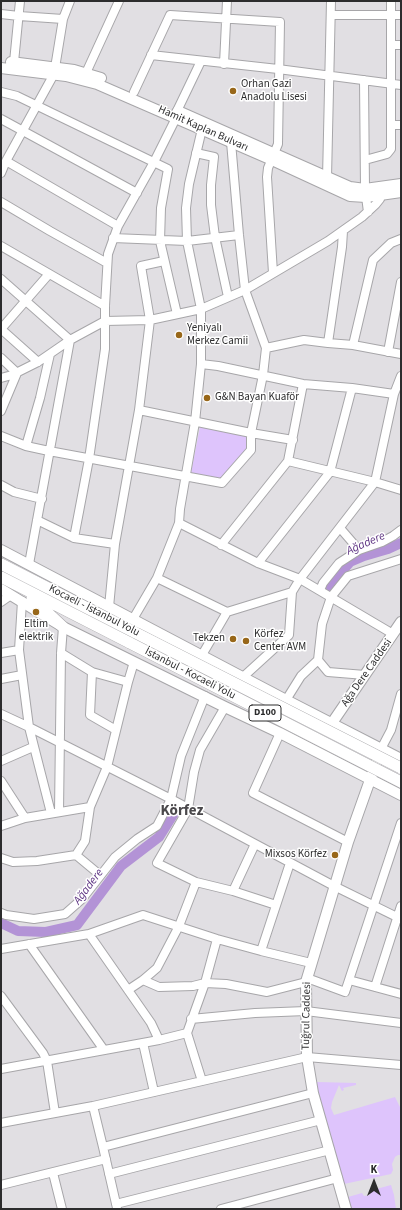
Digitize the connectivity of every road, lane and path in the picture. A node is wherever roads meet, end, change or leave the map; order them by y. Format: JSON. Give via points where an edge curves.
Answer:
{"nodes":[{"id":1,"x":20,"y":1,"type":"edge"},
{"id":2,"x":70,"y":1,"type":"edge"},
{"id":3,"x":119,"y":1,"type":"edge"},
{"id":4,"x":227,"y":1,"type":"edge"},
{"id":5,"x":331,"y":1,"type":"edge"},
{"id":6,"x":391,"y":1,"type":"edge"},
{"id":7,"x":1,"y":14,"type":"edge"},
{"id":8,"x":331,"y":15,"type":"junction"},
{"id":9,"x":392,"y":15,"type":"junction"},
{"id":10,"x":401,"y":15,"type":"edge"},
{"id":11,"x":19,"y":16,"type":"junction"},
{"id":12,"x":226,"y":18,"type":"junction"},
{"id":13,"x":63,"y":19,"type":"junction"},
{"id":14,"x":392,"y":45,"type":"junction"},
{"id":15,"x":401,"y":45,"type":"edge"},
{"id":16,"x":151,"y":55,"type":"junction"},
{"id":17,"x":1,"y":61,"type":"edge"},
{"id":18,"x":201,"y":61,"type":"junction"},
{"id":19,"x":14,"y":62,"type":"junction"},
{"id":20,"x":224,"y":64,"type":"junction"},
{"id":21,"x":1,"y":68,"type":"edge"},
{"id":22,"x":278,"y":69,"type":"junction"},
{"id":23,"x":54,"y":71,"type":"junction"},
{"id":24,"x":86,"y":73,"type":"junction"},
{"id":25,"x":328,"y":76,"type":"junction"},
{"id":26,"x":364,"y":80,"type":"junction"},
{"id":27,"x":392,"y":85,"type":"junction"},
{"id":28,"x":401,"y":85,"type":"edge"},
{"id":29,"x":1,"y":92,"type":"edge"},
{"id":30,"x":134,"y":92,"type":"junction"},
{"id":31,"x":36,"y":105,"type":"junction"},
{"id":32,"x":177,"y":114,"type":"junction"},
{"id":33,"x":1,"y":119,"type":"edge"},
{"id":34,"x":392,"y":125,"type":"junction"},
{"id":35,"x":401,"y":125,"type":"edge"},
{"id":36,"x":202,"y":129,"type":"junction"},
{"id":37,"x":23,"y":131,"type":"junction"},
{"id":38,"x":231,"y":142,"type":"junction"},
{"id":39,"x":196,"y":153,"type":"junction"},
{"id":40,"x":273,"y":157,"type":"junction"},
{"id":41,"x":365,"y":160,"type":"junction"},
{"id":42,"x":4,"y":161,"type":"edge"},
{"id":43,"x":154,"y":162,"type":"junction"},
{"id":44,"x":1,"y":174,"type":"edge"},
{"id":45,"x":327,"y":178,"type":"junction"},
{"id":46,"x":401,"y":184,"type":"edge"},
{"id":47,"x":380,"y":191,"type":"junction"},
{"id":48,"x":401,"y":192,"type":"edge"},
{"id":49,"x":137,"y":193,"type":"junction"},
{"id":50,"x":365,"y":193,"type":"junction"},
{"id":51,"x":1,"y":202,"type":"edge"},
{"id":52,"x":368,"y":212,"type":"junction"},
{"id":53,"x":118,"y":226,"type":"junction"},
{"id":54,"x":343,"y":232,"type":"junction"},
{"id":55,"x":239,"y":235,"type":"junction"},
{"id":56,"x":214,"y":237,"type":"junction"},
{"id":57,"x":113,"y":238,"type":"junction"},
{"id":58,"x":401,"y":239,"type":"edge"},
{"id":59,"x":160,"y":241,"type":"junction"},
{"id":60,"x":187,"y":241,"type":"junction"},
{"id":61,"x":1,"y":246,"type":"edge"},
{"id":62,"x":164,"y":261,"type":"junction"},
{"id":63,"x":106,"y":263,"type":"junction"},
{"id":64,"x":273,"y":273,"type":"junction"},
{"id":65,"x":49,"y":274,"type":"junction"},
{"id":66,"x":1,"y":279,"type":"edge"},
{"id":67,"x":401,"y":282,"type":"edge"},
{"id":68,"x":245,"y":290,"type":"junction"},
{"id":69,"x":228,"y":297,"type":"junction"},
{"id":70,"x":25,"y":301,"type":"junction"},
{"id":71,"x":105,"y":306,"type":"junction"},
{"id":72,"x":201,"y":309,"type":"junction"},
{"id":73,"x":177,"y":314,"type":"junction"},
{"id":74,"x":150,"y":320,"type":"junction"},
{"id":75,"x":105,"y":321,"type":"junction"},
{"id":76,"x":1,"y":329,"type":"edge"},
{"id":77,"x":70,"y":340,"type":"junction"},
{"id":78,"x":328,"y":343,"type":"junction"},
{"id":79,"x":353,"y":345,"type":"junction"},
{"id":80,"x":266,"y":348,"type":"junction"},
{"id":81,"x":388,"y":352,"type":"junction"},
{"id":82,"x":50,"y":354,"type":"junction"},
{"id":83,"x":401,"y":354,"type":"edge"},
{"id":84,"x":1,"y":358,"type":"edge"},
{"id":85,"x":38,"y":362,"type":"junction"},
{"id":86,"x":201,"y":364,"type":"junction"},
{"id":87,"x":17,"y":373,"type":"junction"},
{"id":88,"x":263,"y":375,"type":"junction"},
{"id":89,"x":401,"y":376,"type":"edge"},
{"id":90,"x":1,"y":378,"type":"edge"},
{"id":91,"x":303,"y":384,"type":"junction"},
{"id":92,"x":352,"y":388,"type":"junction"},
{"id":93,"x":394,"y":394,"type":"junction"},
{"id":94,"x":139,"y":410,"type":"junction"},
{"id":95,"x":1,"y":411,"type":"edge"},
{"id":96,"x":195,"y":422,"type":"junction"},
{"id":97,"x":252,"y":433,"type":"junction"},
{"id":98,"x":1,"y":436,"type":"edge"},
{"id":99,"x":293,"y":440,"type":"junction"},
{"id":100,"x":26,"y":446,"type":"junction"},
{"id":101,"x":49,"y":451,"type":"junction"},
{"id":102,"x":89,"y":459,"type":"junction"},
{"id":103,"x":288,"y":461,"type":"junction"},
{"id":104,"x":129,"y":466,"type":"junction"},
{"id":105,"x":330,"y":472,"type":"junction"},
{"id":106,"x":186,"y":476,"type":"junction"},
{"id":107,"x":375,"y":482,"type":"junction"},
{"id":108,"x":1,"y":486,"type":"edge"},
{"id":109,"x":401,"y":490,"type":"edge"},
{"id":110,"x":42,"y":499,"type":"junction"},
{"id":111,"x":37,"y":520,"type":"junction"},
{"id":112,"x":179,"y":524,"type":"junction"},
{"id":113,"x":340,"y":528,"type":"junction"},
{"id":114,"x":401,"y":530,"type":"edge"},
{"id":115,"x":74,"y":538,"type":"junction"},
{"id":116,"x":115,"y":544,"type":"junction"},
{"id":117,"x":221,"y":546,"type":"junction"},
{"id":118,"x":1,"y":550,"type":"edge"},
{"id":119,"x":360,"y":550,"type":"junction"},
{"id":120,"x":401,"y":559,"type":"edge"},
{"id":121,"x":1,"y":562,"type":"edge"},
{"id":122,"x":258,"y":563,"type":"junction"},
{"id":123,"x":30,"y":564,"type":"junction"},
{"id":124,"x":1,"y":578,"type":"edge"},
{"id":125,"x":157,"y":578,"type":"junction"},
{"id":126,"x":300,"y":579,"type":"junction"},
{"id":127,"x":21,"y":588,"type":"junction"},
{"id":128,"x":1,"y":589,"type":"edge"},
{"id":129,"x":320,"y":590,"type":"junction"},
{"id":130,"x":292,"y":592,"type":"junction"},
{"id":131,"x":11,"y":595,"type":"junction"},
{"id":132,"x":331,"y":597,"type":"junction"},
{"id":133,"x":22,"y":601,"type":"junction"},
{"id":134,"x":1,"y":602,"type":"edge"},
{"id":135,"x":109,"y":607,"type":"junction"},
{"id":136,"x":227,"y":612,"type":"junction"},
{"id":137,"x":133,"y":619,"type":"junction"},
{"id":138,"x":401,"y":622,"type":"edge"},
{"id":139,"x":64,"y":627,"type":"junction"},
{"id":140,"x":393,"y":634,"type":"junction"},
{"id":141,"x":19,"y":650,"type":"junction"},
{"id":142,"x":1,"y":652,"type":"edge"},
{"id":143,"x":61,"y":653,"type":"junction"},
{"id":144,"x":202,"y":655,"type":"junction"},
{"id":145,"x":318,"y":660,"type":"junction"},
{"id":146,"x":134,"y":662,"type":"junction"},
{"id":147,"x":92,"y":672,"type":"junction"},
{"id":148,"x":365,"y":675,"type":"junction"},
{"id":149,"x":22,"y":676,"type":"junction"},
{"id":150,"x":243,"y":677,"type":"junction"},
{"id":151,"x":1,"y":679,"type":"edge"},
{"id":152,"x":128,"y":682,"type":"junction"},
{"id":153,"x":401,"y":695,"type":"edge"},
{"id":154,"x":205,"y":696,"type":"junction"},
{"id":155,"x":286,"y":700,"type":"junction"},
{"id":156,"x":225,"y":708,"type":"junction"},
{"id":157,"x":1,"y":714,"type":"edge"},
{"id":158,"x":332,"y":723,"type":"junction"},
{"id":159,"x":29,"y":727,"type":"junction"},
{"id":160,"x":116,"y":730,"type":"junction"},
{"id":161,"x":276,"y":731,"type":"junction"},
{"id":162,"x":59,"y":742,"type":"junction"},
{"id":163,"x":33,"y":747,"type":"junction"},
{"id":164,"x":385,"y":751,"type":"junction"},
{"id":165,"x":401,"y":759,"type":"edge"},
{"id":166,"x":1,"y":761,"type":"edge"},
{"id":167,"x":107,"y":767,"type":"junction"},
{"id":168,"x":401,"y":768,"type":"edge"},
{"id":169,"x":374,"y":781,"type":"junction"},
{"id":170,"x":1,"y":782,"type":"edge"},
{"id":171,"x":401,"y":782,"type":"edge"},
{"id":172,"x":401,"y":795,"type":"edge"},
{"id":173,"x":171,"y":799,"type":"junction"},
{"id":174,"x":90,"y":807,"type":"junction"},
{"id":175,"x":188,"y":809,"type":"junction"},
{"id":176,"x":55,"y":812,"type":"junction"},
{"id":177,"x":25,"y":818,"type":"junction"},
{"id":178,"x":401,"y":823,"type":"edge"},
{"id":179,"x":1,"y":826,"type":"edge"},
{"id":180,"x":348,"y":842,"type":"junction"},
{"id":181,"x":255,"y":844,"type":"junction"},
{"id":182,"x":76,"y":855,"type":"junction"},
{"id":183,"x":1,"y":858,"type":"edge"},
{"id":184,"x":290,"y":863,"type":"junction"},
{"id":185,"x":100,"y":875,"type":"junction"},
{"id":186,"x":196,"y":882,"type":"junction"},
{"id":187,"x":334,"y":886,"type":"junction"},
{"id":188,"x":233,"y":891,"type":"junction"},
{"id":189,"x":276,"y":906,"type":"junction"},
{"id":190,"x":375,"y":906,"type":"junction"},
{"id":191,"x":401,"y":906,"type":"edge"},
{"id":192,"x":1,"y":913,"type":"edge"},
{"id":193,"x":399,"y":918,"type":"edge"},
{"id":194,"x":179,"y":926,"type":"junction"},
{"id":195,"x":89,"y":934,"type":"junction"},
{"id":196,"x":217,"y":939,"type":"junction"},
{"id":197,"x":30,"y":944,"type":"junction"},
{"id":198,"x":1,"y":949,"type":"edge"},
{"id":199,"x":261,"y":951,"type":"junction"},
{"id":200,"x":311,"y":963,"type":"junction"},
{"id":201,"x":143,"y":980,"type":"junction"},
{"id":202,"x":307,"y":980,"type":"junction"},
{"id":203,"x":349,"y":980,"type":"junction"},
{"id":204,"x":205,"y":983,"type":"junction"},
{"id":205,"x":375,"y":987,"type":"junction"},
{"id":206,"x":128,"y":990,"type":"junction"},
{"id":207,"x":400,"y":991,"type":"edge"},
{"id":208,"x":1,"y":996,"type":"edge"},
{"id":209,"x":306,"y":1011,"type":"junction"},
{"id":210,"x":191,"y":1019,"type":"junction"},
{"id":211,"x":401,"y":1023,"type":"edge"},
{"id":212,"x":187,"y":1033,"type":"junction"},
{"id":213,"x":158,"y":1040,"type":"junction"},
{"id":214,"x":143,"y":1043,"type":"junction"},
{"id":215,"x":104,"y":1050,"type":"junction"},
{"id":216,"x":307,"y":1058,"type":"junction"},
{"id":217,"x":47,"y":1061,"type":"junction"},
{"id":218,"x":401,"y":1065,"type":"edge"},
{"id":219,"x":1,"y":1069,"type":"edge"},
{"id":220,"x":202,"y":1081,"type":"junction"},
{"id":221,"x":154,"y":1092,"type":"junction"},
{"id":222,"x":313,"y":1093,"type":"junction"},
{"id":223,"x":93,"y":1106,"type":"junction"},
{"id":224,"x":55,"y":1113,"type":"junction"},
{"id":225,"x":321,"y":1120,"type":"junction"},
{"id":226,"x":1,"y":1123,"type":"edge"},
{"id":227,"x":103,"y":1147,"type":"junction"},
{"id":228,"x":330,"y":1150,"type":"junction"},
{"id":229,"x":106,"y":1159,"type":"junction"},
{"id":230,"x":53,"y":1173,"type":"junction"},
{"id":231,"x":109,"y":1174,"type":"junction"},
{"id":232,"x":338,"y":1178,"type":"junction"},
{"id":233,"x":1,"y":1185,"type":"edge"},
{"id":234,"x":116,"y":1207,"type":"edge"},
{"id":235,"x":62,"y":1209,"type":"edge"},
{"id":236,"x":221,"y":1209,"type":"edge"},
{"id":237,"x":346,"y":1209,"type":"edge"}],
"edges":[{"from":1,"to":11,"type":"street"},
{"from":2,"to":13,"type":"street"},
{"from":3,"to":24,"type":"street"},
{"from":4,"to":12,"type":"street"},
{"from":5,"to":8,"type":"street"},
{"from":6,"to":9,"type":"street"},
{"from":7,"to":11,"type":"street"},
{"from":8,"to":9,"type":"street"},
{"from":8,"to":25,"type":"street"},
{"from":9,"to":10,"type":"street"},
{"from":9,"to":14,"type":"street"},
{"from":11,"to":13,"type":"street"},
{"from":11,"to":19,"type":"street"},
{"from":12,"to":16,"type":"street","via":[[170,15]]},
{"from":12,"to":20,"type":"street"},
{"from":12,"to":22,"type":"street","via":[[280,22]]},
{"from":13,"to":23,"type":"street"},
{"from":14,"to":15,"type":"street"},
{"from":14,"to":27,"type":"street"},
{"from":16,"to":18,"type":"street"},
{"from":16,"to":30,"type":"street"},
{"from":17,"to":19,"type":"main road","name":"Hamit Kaplan Bulvarı"},
{"from":18,"to":20,"type":"street"},
{"from":18,"to":32,"type":"street"},
{"from":19,"to":23,"type":"main road","name":"Hamit Kaplan Bulvarı"},
{"from":20,"to":22,"type":"street"},
{"from":21,"to":23,"type":"main road","name":"Hamit Kaplan Bulvarı"},
{"from":22,"to":25,"type":"street"},
{"from":22,"to":40,"type":"street","via":[[278,144]]},
{"from":23,"to":24,"type":"main road","name":"Hamit Kaplan Bulvarı"},
{"from":23,"to":31,"type":"street"},
{"from":23,"to":32,"type":"main road","name":"Hamit Kaplan Bulvarı","via":[[87,80]]},
{"from":24,"to":30,"type":"main road","name":"Hamit Kaplan Bulvarı"},
{"from":25,"to":26,"type":"street"},
{"from":25,"to":45,"type":"street"},
{"from":26,"to":27,"type":"street"},
{"from":26,"to":41,"type":"street"},
{"from":27,"to":28,"type":"street"},
{"from":27,"to":34,"type":"street"},
{"from":29,"to":31,"type":"street","via":[[18,96]]},
{"from":30,"to":32,"type":"main road","name":"Hamit Kaplan Bulvarı"},
{"from":31,"to":37,"type":"street"},
{"from":31,"to":43,"type":"street"},
{"from":32,"to":36,"type":"main road","name":"Hamit Kaplan Bulvarı"},
{"from":32,"to":40,"type":"main road","name":"Hamit Kaplan Bulvarı"},
{"from":32,"to":43,"type":"street"},
{"from":33,"to":37,"type":"street"},
{"from":34,"to":35,"type":"street"},
{"from":34,"to":41,"type":"street","via":[[390,152]]},
{"from":36,"to":38,"type":"main road","name":"Hamit Kaplan Bulvarı"},
{"from":36,"to":39,"type":"street"},
{"from":37,"to":42,"type":"street"},
{"from":37,"to":49,"type":"street"},
{"from":38,"to":40,"type":"main road","name":"Hamit Kaplan Bulvarı"},
{"from":38,"to":55,"type":"street"},
{"from":39,"to":56,"type":"street","via":[[214,157],[211,195]]},
{"from":39,"to":60,"type":"street","via":[[186,199]]},
{"from":40,"to":45,"type":"main road","name":"Hamit Kaplan Bulvarı"},
{"from":40,"to":50,"type":"main road","name":"Hamit Kaplan Bulvarı","via":[[350,196]]},
{"from":40,"to":64,"type":"street","via":[[268,168],[268,183]]},
{"from":41,"to":50,"type":"street"},
{"from":42,"to":44,"type":"street"},
{"from":42,"to":53,"type":"street"},
{"from":43,"to":49,"type":"street"},
{"from":43,"to":59,"type":"street","via":[[168,169],[161,208]]},
{"from":45,"to":50,"type":"main road","name":"Hamit Kaplan Bulvarı"},
{"from":46,"to":47,"type":"main road","name":"Hamit Kaplan Bulvarı"},
{"from":47,"to":48,"type":"main road","name":"Hamit Kaplan Bulvarı"},
{"from":47,"to":50,"type":"main road","name":"Hamit Kaplan Bulvarı"},
{"from":47,"to":52,"type":"street","via":[[376,204]]},
{"from":49,"to":53,"type":"street"},
{"from":50,"to":52,"type":"street"},
{"from":51,"to":63,"type":"street"},
{"from":52,"to":54,"type":"street"},
{"from":53,"to":57,"type":"street"},
{"from":54,"to":64,"type":"street"},
{"from":54,"to":78,"type":"street"},
{"from":55,"to":56,"type":"street"},
{"from":55,"to":68,"type":"street"},
{"from":56,"to":60,"type":"street"},
{"from":56,"to":69,"type":"street"},
{"from":57,"to":59,"type":"street"},
{"from":57,"to":63,"type":"street"},
{"from":58,"to":79,"type":"street","via":[[391,243],[373,260]]},
{"from":59,"to":60,"type":"street"},
{"from":59,"to":62,"type":"street"},
{"from":60,"to":72,"type":"street"},
{"from":61,"to":65,"type":"street"},
{"from":62,"to":73,"type":"street"},
{"from":62,"to":74,"type":"street","via":[[141,266]]},
{"from":63,"to":71,"type":"street"},
{"from":64,"to":68,"type":"street"},
{"from":65,"to":70,"type":"street"},
{"from":65,"to":71,"type":"street"},
{"from":66,"to":70,"type":"street"},
{"from":67,"to":81,"type":"street"},
{"from":68,"to":69,"type":"street"},
{"from":68,"to":80,"type":"street"},
{"from":69,"to":72,"type":"street"},
{"from":70,"to":76,"type":"street"},
{"from":70,"to":77,"type":"street"},
{"from":71,"to":75,"type":"street"},
{"from":72,"to":73,"type":"street"},
{"from":72,"to":86,"type":"street"},
{"from":73,"to":74,"type":"street"},
{"from":74,"to":75,"type":"street"},
{"from":74,"to":94,"type":"street"},
{"from":75,"to":77,"type":"street"},
{"from":75,"to":102,"type":"street","via":[[105,349]]},
{"from":76,"to":85,"type":"street"},
{"from":77,"to":82,"type":"street"},
{"from":77,"to":101,"type":"street"},
{"from":78,"to":79,"type":"street"},
{"from":78,"to":80,"type":"street","via":[[304,340]]},
{"from":79,"to":81,"type":"street"},
{"from":80,"to":88,"type":"street"},
{"from":81,"to":83,"type":"street"},
{"from":82,"to":85,"type":"street"},
{"from":82,"to":100,"type":"street"},
{"from":84,"to":87,"type":"street"},
{"from":85,"to":87,"type":"street"},
{"from":86,"to":88,"type":"street"},
{"from":86,"to":96,"type":"street"},
{"from":87,"to":90,"type":"street"},
{"from":87,"to":95,"type":"street"},
{"from":88,"to":91,"type":"street"},
{"from":88,"to":97,"type":"street"},
{"from":89,"to":93,"type":"street"},
{"from":91,"to":92,"type":"street"},
{"from":91,"to":99,"type":"street"},
{"from":92,"to":93,"type":"street"},
{"from":92,"to":105,"type":"street"},
{"from":93,"to":107,"type":"street"},
{"from":94,"to":96,"type":"street"},
{"from":94,"to":104,"type":"street"},
{"from":96,"to":97,"type":"street"},
{"from":96,"to":106,"type":"street"},
{"from":97,"to":99,"type":"street"},
{"from":97,"to":106,"type":"street","via":[[251,450],[222,483]]},
{"from":98,"to":100,"type":"street"},
{"from":99,"to":103,"type":"street"},
{"from":100,"to":101,"type":"street"},
{"from":101,"to":102,"type":"street"},
{"from":101,"to":110,"type":"street"},
{"from":102,"to":104,"type":"street"},
{"from":102,"to":115,"type":"street"},
{"from":103,"to":105,"type":"street"},
{"from":103,"to":117,"type":"street"},
{"from":104,"to":106,"type":"street"},
{"from":104,"to":116,"type":"street"},
{"from":105,"to":107,"type":"street"},
{"from":105,"to":122,"type":"street"},
{"from":106,"to":112,"type":"street"},
{"from":107,"to":109,"type":"street"},
{"from":107,"to":113,"type":"street"},
{"from":108,"to":110,"type":"street"},
{"from":110,"to":111,"type":"street"},
{"from":111,"to":115,"type":"street"},
{"from":111,"to":123,"type":"street"},
{"from":112,"to":117,"type":"street"},
{"from":112,"to":125,"type":"street"},
{"from":113,"to":119,"type":"street"},
{"from":113,"to":126,"type":"street"},
{"from":114,"to":119,"type":"street","via":[[382,542]]},
{"from":115,"to":116,"type":"street"},
{"from":116,"to":135,"type":"street"},
{"from":117,"to":122,"type":"street"},
{"from":118,"to":123,"type":"main road"},
{"from":119,"to":129,"type":"street","via":[[339,563]]},
{"from":120,"to":132,"type":"street","via":[[348,576]]},
{"from":121,"to":168,"type":"highway","name":"Kocaeli - İstanbul Yolu","number":"D100","bridge":true},
{"from":122,"to":126,"type":"street"},
{"from":123,"to":135,"type":"main road"},
{"from":124,"to":127,"type":"highway","name":"İstanbul - Kocaeli Yolu","number":"D100"},
{"from":125,"to":136,"type":"street"},
{"from":125,"to":137,"type":"street"},
{"from":126,"to":129,"type":"street"},
{"from":126,"to":130,"type":"street"},
{"from":127,"to":139,"type":"highway"},
{"from":127,"to":171,"type":"highway","name":"İstanbul - Kocaeli Yolu","number":"D100","bridge":true},
{"from":128,"to":131,"type":"main road"},
{"from":129,"to":132,"type":"street"},
{"from":130,"to":136,"type":"street"},
{"from":130,"to":150,"type":"street","via":[[289,635]]},
{"from":131,"to":133,"type":"main road"},
{"from":131,"to":134,"type":"street"},
{"from":132,"to":140,"type":"street"},
{"from":132,"to":145,"type":"street","via":[[322,624]]},
{"from":133,"to":139,"type":"main road"},
{"from":133,"to":141,"type":"street"},
{"from":135,"to":137,"type":"main road"},
{"from":136,"to":144,"type":"street"},
{"from":137,"to":144,"type":"main road"},
{"from":138,"to":140,"type":"main road","name":"Ağa Dere Caddesi"},
{"from":139,"to":143,"type":"street"},
{"from":139,"to":146,"type":"main road"},
{"from":140,"to":148,"type":"main road","name":"Ağa Dere Caddesi"},
{"from":141,"to":142,"type":"street"},
{"from":141,"to":149,"type":"street"},
{"from":143,"to":147,"type":"street"},
{"from":143,"to":162,"type":"street"},
{"from":144,"to":150,"type":"main road"},
{"from":145,"to":148,"type":"street","via":[[328,672]]},
{"from":145,"to":155,"type":"street","via":[[301,676]]},
{"from":146,"to":152,"type":"street"},
{"from":146,"to":154,"type":"main road"},
{"from":147,"to":152,"type":"street"},
{"from":147,"to":160,"type":"street","via":[[90,715]]},
{"from":148,"to":158,"type":"main road","name":"Ağa Dere Caddesi"},
{"from":149,"to":151,"type":"street"},
{"from":149,"to":159,"type":"street"},
{"from":150,"to":155,"type":"main road"},
{"from":152,"to":160,"type":"street"},
{"from":153,"to":164,"type":"street"},
{"from":154,"to":156,"type":"main road"},
{"from":154,"to":173,"type":"street","via":[[181,756]]},
{"from":155,"to":158,"type":"main road"},
{"from":155,"to":161,"type":"main road"},
{"from":156,"to":161,"type":"main road"},
{"from":156,"to":175,"type":"street","via":[[200,750]]},
{"from":157,"to":159,"type":"street"},
{"from":158,"to":164,"type":"main road"},
{"from":159,"to":162,"type":"street"},
{"from":159,"to":163,"type":"street"},
{"from":160,"to":167,"type":"street"},
{"from":161,"to":169,"type":"main road"},
{"from":161,"to":180,"type":"street","via":[[254,793]]},
{"from":162,"to":167,"type":"street"},
{"from":162,"to":176,"type":"street"},
{"from":163,"to":166,"type":"street"},
{"from":163,"to":176,"type":"street"},
{"from":164,"to":165,"type":"main road"},
{"from":164,"to":169,"type":"main road","name":"Tuğrul Caddesi"},
{"from":167,"to":173,"type":"street"},
{"from":167,"to":174,"type":"street"},
{"from":169,"to":172,"type":"main road"},
{"from":169,"to":180,"type":"main road","name":"Tuğrul Caddesi"},
{"from":170,"to":177,"type":"street"},
{"from":173,"to":175,"type":"street"},
{"from":173,"to":185,"type":"street","via":[[157,826],[114,857]]},
{"from":174,"to":176,"type":"street"},
{"from":174,"to":182,"type":"street","via":[[85,840]]},
{"from":175,"to":181,"type":"street"},
{"from":175,"to":186,"type":"street","via":[[157,863]]},
{"from":176,"to":177,"type":"street"},
{"from":177,"to":179,"type":"street"},
{"from":178,"to":190,"type":"street"},
{"from":180,"to":187,"type":"main road","name":"Tuğrul Caddesi"},
{"from":181,"to":184,"type":"street"},
{"from":181,"to":188,"type":"street"},
{"from":182,"to":183,"type":"street","via":[[13,862]]},
{"from":182,"to":185,"type":"street"},
{"from":184,"to":187,"type":"street"},
{"from":184,"to":189,"type":"street"},
{"from":185,"to":192,"type":"street","via":[[82,899],[65,914],[34,919]]},
{"from":186,"to":188,"type":"street"},
{"from":186,"to":194,"type":"street"},
{"from":187,"to":190,"type":"street"},
{"from":187,"to":200,"type":"main road","name":"Tuğrul Caddesi"},
{"from":188,"to":189,"type":"street"},
{"from":189,"to":199,"type":"street"},
{"from":190,"to":193,"type":"street"},
{"from":190,"to":203,"type":"street"},
{"from":191,"to":193,"type":"street"},
{"from":193,"to":205,"type":"street"},
{"from":194,"to":195,"type":"street","via":[[143,915]]},
{"from":194,"to":196,"type":"street"},
{"from":194,"to":201,"type":"street","via":[[157,968]]},
{"from":195,"to":197,"type":"street"},
{"from":195,"to":206,"type":"street"},
{"from":196,"to":199,"type":"street"},
{"from":196,"to":204,"type":"street"},
{"from":197,"to":198,"type":"street"},
{"from":197,"to":215,"type":"street"},
{"from":199,"to":200,"type":"street"},
{"from":200,"to":202,"type":"main road","name":"Tuğrul Caddesi"},
{"from":201,"to":204,"type":"street","via":[[159,987]]},
{"from":201,"to":206,"type":"street"},
{"from":202,"to":203,"type":"street","via":[[345,992]]},
{"from":202,"to":204,"type":"street","via":[[267,992],[226,984]]},
{"from":202,"to":209,"type":"main road","name":"Tuğrul Caddesi"},
{"from":203,"to":205,"type":"street"},
{"from":204,"to":210,"type":"street"},
{"from":205,"to":207,"type":"street"},
{"from":206,"to":213,"type":"street","via":[[151,1023]]},
{"from":208,"to":217,"type":"street"},
{"from":209,"to":210,"type":"street"},
{"from":209,"to":211,"type":"street"},
{"from":209,"to":216,"type":"main road","name":"Tuğrul Caddesi"},
{"from":210,"to":212,"type":"street"},
{"from":212,"to":213,"type":"street"},
{"from":212,"to":220,"type":"street"},
{"from":213,"to":214,"type":"street"},
{"from":214,"to":215,"type":"street"},
{"from":214,"to":221,"type":"street"},
{"from":215,"to":217,"type":"street"},
{"from":216,"to":218,"type":"street"},
{"from":216,"to":220,"type":"street"},
{"from":216,"to":222,"type":"main road","name":"Tuğrul Caddesi"},
{"from":217,"to":219,"type":"street"},
{"from":217,"to":224,"type":"street"},
{"from":220,"to":221,"type":"street"},
{"from":221,"to":223,"type":"street"},
{"from":222,"to":225,"type":"main road","name":"Tuğrul Caddesi"},
{"from":222,"to":227,"type":"street"},
{"from":223,"to":224,"type":"street"},
{"from":223,"to":227,"type":"street"},
{"from":224,"to":226,"type":"street"},
{"from":225,"to":228,"type":"main road","name":"Tuğrul Caddesi"},
{"from":225,"to":231,"type":"street"},
{"from":227,"to":229,"type":"street"},
{"from":228,"to":232,"type":"main road","name":"Tuğrul Caddesi"},
{"from":228,"to":234,"type":"street"},
{"from":229,"to":230,"type":"street"},
{"from":229,"to":231,"type":"street"},
{"from":230,"to":233,"type":"street"},
{"from":230,"to":235,"type":"street"},
{"from":231,"to":234,"type":"street"},
{"from":232,"to":236,"type":"street"},
{"from":232,"to":237,"type":"main road","name":"Tuğrul Caddesi"}]}
